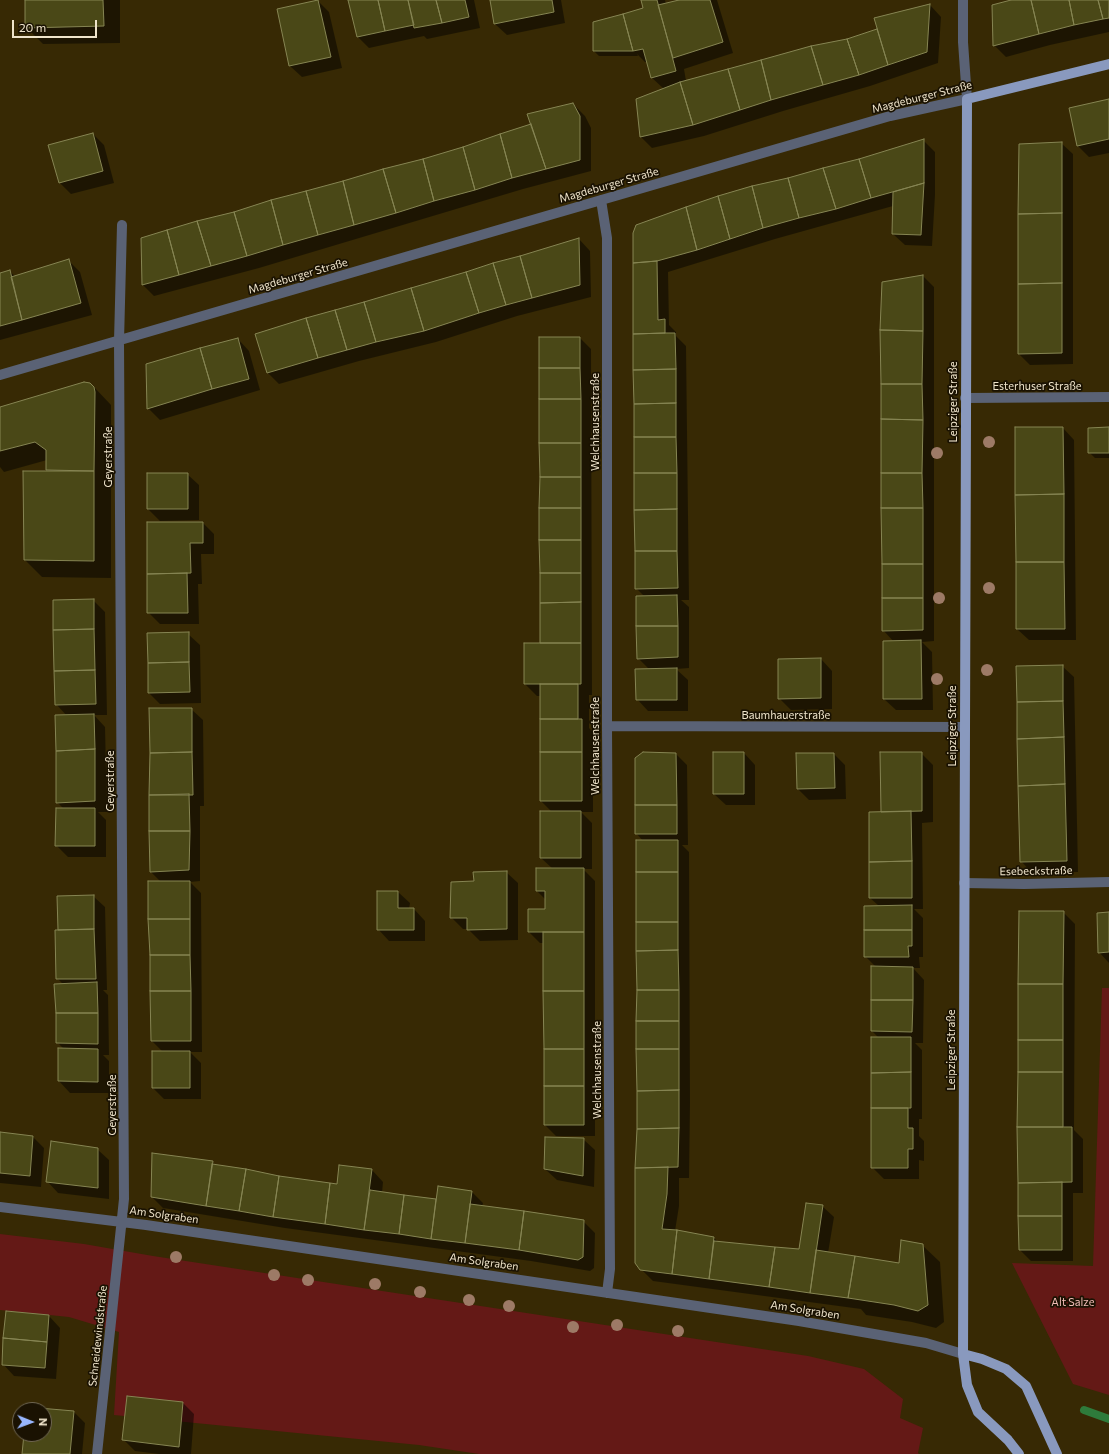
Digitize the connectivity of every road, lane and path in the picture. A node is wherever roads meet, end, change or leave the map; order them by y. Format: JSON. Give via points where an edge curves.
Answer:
{"nodes":[{"id":1,"x":963,"y":0,"type":"edge"},
{"id":2,"x":1109,"y":64,"type":"edge"},
{"id":3,"x":967,"y":98,"type":"junction"},
{"id":4,"x":601,"y":200,"type":"junction"},
{"id":5,"x":122,"y":225,"type":"dead end"},
{"id":6,"x":119,"y":341,"type":"junction"},
{"id":7,"x":0,"y":376,"type":"edge"},
{"id":8,"x":1109,"y":397,"type":"edge"},
{"id":9,"x":965,"y":398,"type":"junction"},
{"id":10,"x":607,"y":726,"type":"junction"},
{"id":11,"x":965,"y":728,"type":"junction"},
{"id":12,"x":1109,"y":882,"type":"edge"},
{"id":13,"x":964,"y":883,"type":"junction"},
{"id":14,"x":0,"y":1207,"type":"edge"},
{"id":15,"x":122,"y":1221,"type":"junction"},
{"id":16,"x":607,"y":1293,"type":"junction"},
{"id":17,"x":963,"y":1354,"type":"junction"},
{"id":18,"x":97,"y":1454,"type":"edge"},
{"id":19,"x":1019,"y":1454,"type":"edge"},
{"id":20,"x":1057,"y":1454,"type":"edge"}],
"edges":[{"from":1,"to":3,"type":"street"},
{"from":2,"to":3,"type":"main road","name":"Magdeburger Straße"},
{"from":3,"to":4,"type":"street","name":"Magdeburger Straße","via":[[890,116]]},
{"from":3,"to":9,"type":"main road","name":"Leipziger Straße"},
{"from":4,"to":6,"type":"street","name":"Magdeburger Straße"},
{"from":4,"to":10,"type":"street","name":"Welchhausenstraße","via":[[607,238]]},
{"from":5,"to":6,"type":"street"},
{"from":6,"to":7,"type":"street","name":"Magdeburger Straße"},
{"from":6,"to":15,"type":"street","name":"Geyerstraße","via":[[124,1199]]},
{"from":8,"to":9,"type":"street","name":"Esterhuser Straße"},
{"from":9,"to":11,"type":"main road","name":"Leipziger Straße"},
{"from":10,"to":11,"type":"street","name":"Baumhauerstraße"},
{"from":10,"to":16,"type":"street","name":"Welchhausenstraße","via":[[610,1269]]},
{"from":11,"to":13,"type":"main road","name":"Leipziger Straße"},
{"from":12,"to":13,"type":"street","name":"Esebeckstraße"},
{"from":13,"to":17,"type":"main road","name":"Leipziger Straße"},
{"from":14,"to":15,"type":"street","name":"Am Solgraben"},
{"from":15,"to":16,"type":"street","name":"Am Solgraben"},
{"from":15,"to":18,"type":"street","name":"Schneidewindstraße"},
{"from":16,"to":17,"type":"street","name":"Am Solgraben","via":[[799,1321],[926,1343]]},
{"from":17,"to":19,"type":"main road","name":"Leipziger Straße","via":[[967,1385],[978,1412]]},
{"from":17,"to":20,"type":"main road","via":[[1006,1369],[1026,1386]]}]}
